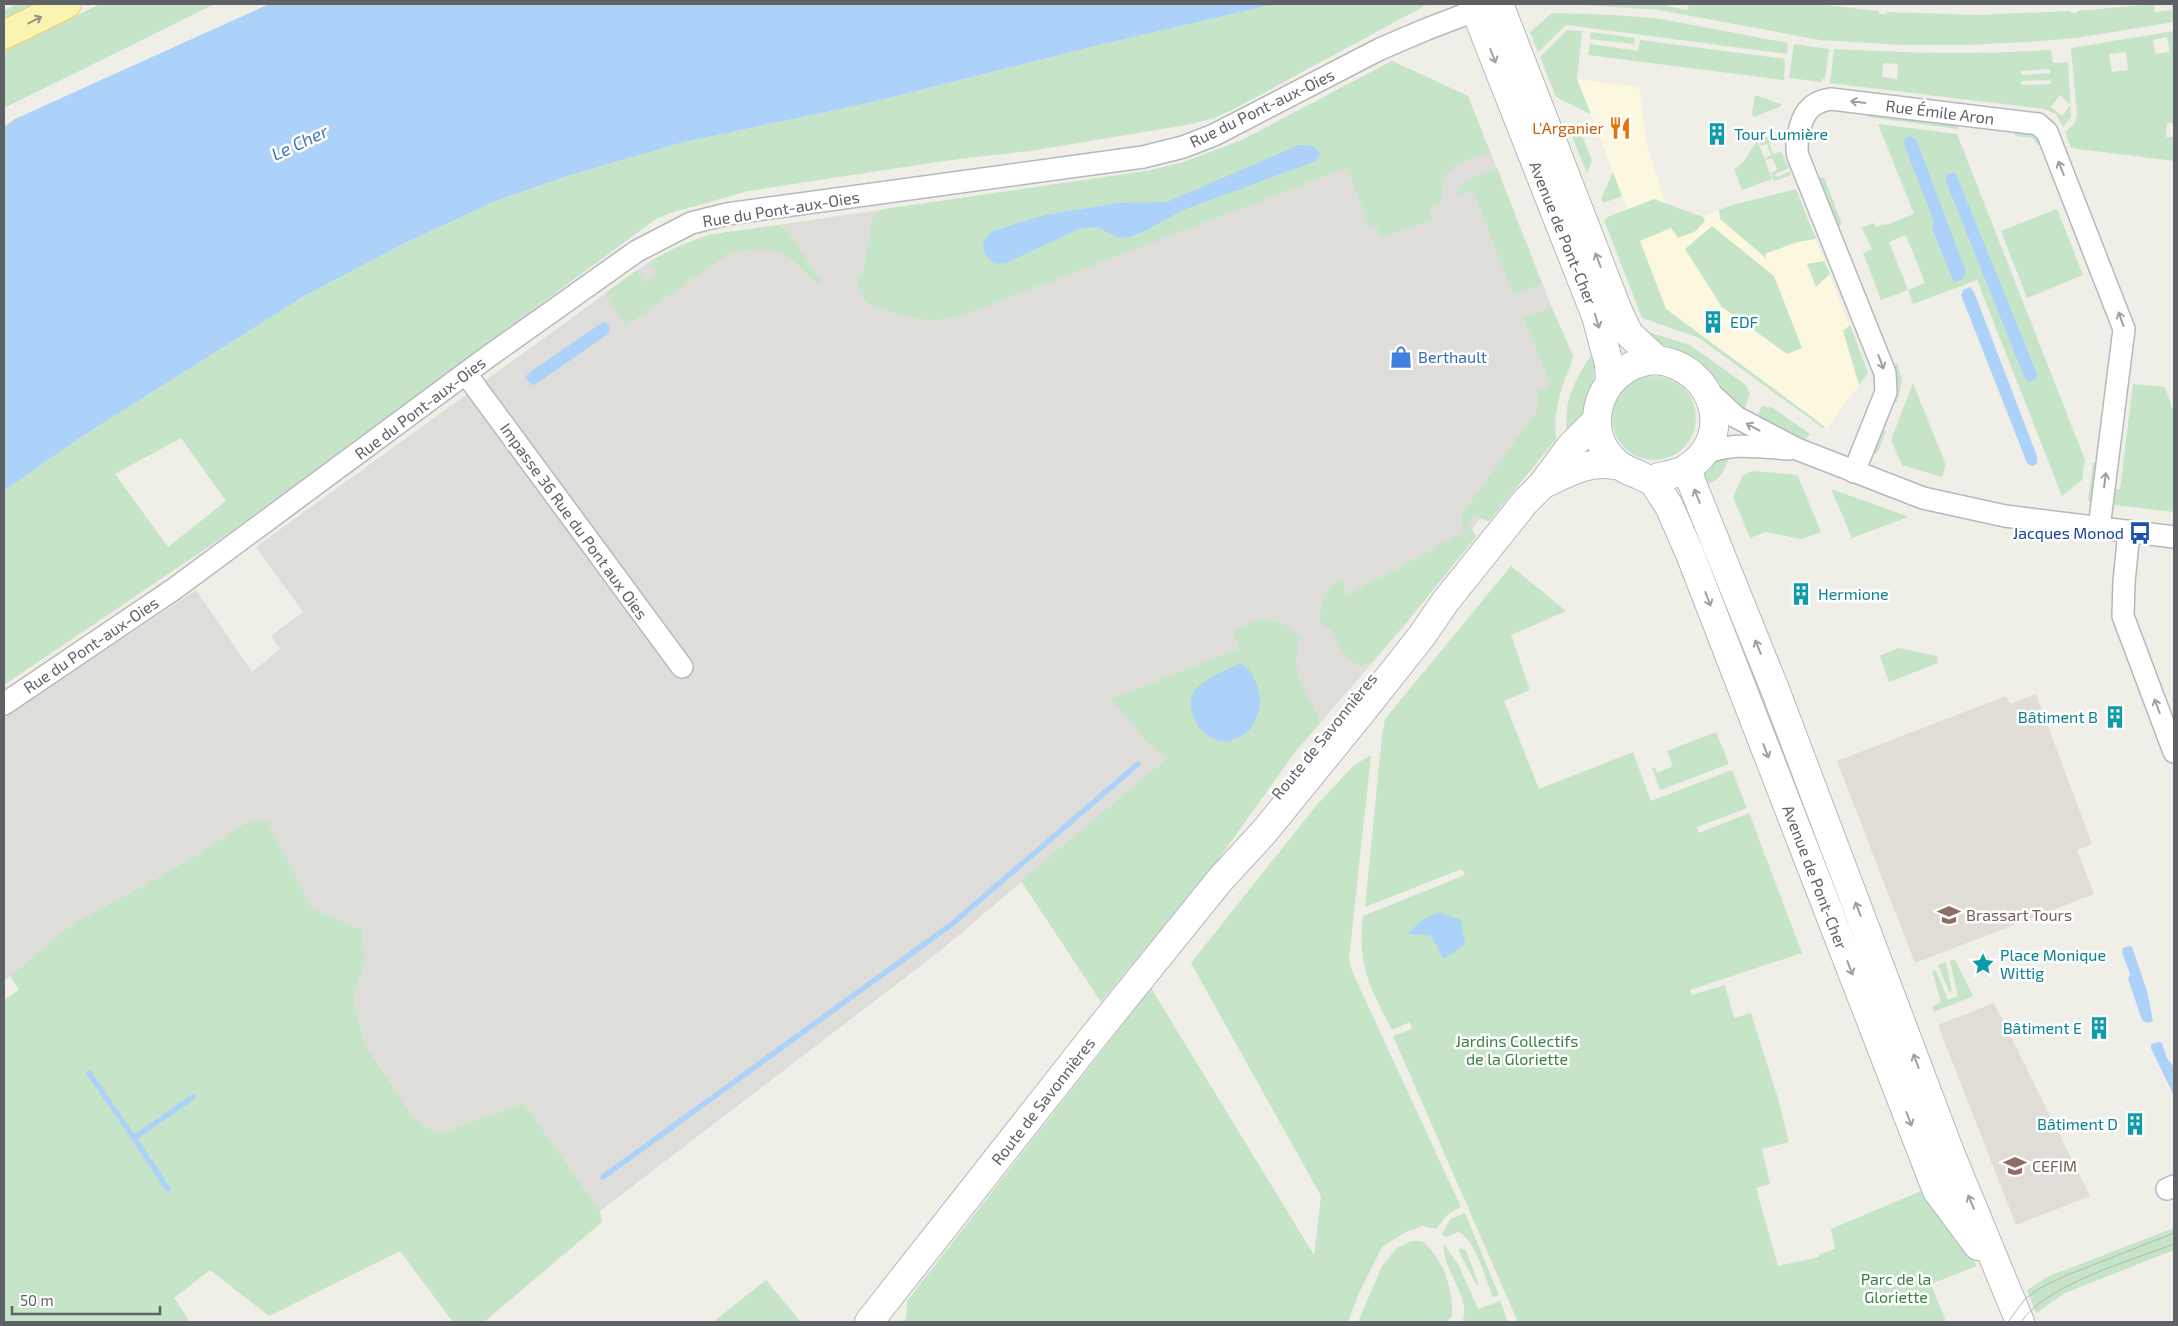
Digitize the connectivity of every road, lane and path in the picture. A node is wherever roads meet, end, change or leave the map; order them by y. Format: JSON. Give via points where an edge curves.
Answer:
{"nodes":[{"id":1,"x":67,"y":4,"type":"edge"},
{"id":2,"x":1486,"y":5,"type":"edge"},
{"id":3,"x":4,"y":35,"type":"edge"},
{"id":4,"x":1657,"y":360,"type":"junction"},
{"id":5,"x":466,"y":374,"type":"junction"},
{"id":6,"x":1610,"y":382,"type":"junction"},
{"id":7,"x":1706,"y":388,"type":"junction"},
{"id":8,"x":1597,"y":420,"type":"junction"},
{"id":9,"x":1796,"y":449,"type":"junction"},
{"id":10,"x":1695,"y":461,"type":"junction"},
{"id":11,"x":1620,"y":466,"type":"junction"},
{"id":12,"x":1854,"y":472,"type":"junction"},
{"id":13,"x":1652,"y":480,"type":"junction"},
{"id":14,"x":1542,"y":485,"type":"junction"},
{"id":15,"x":2099,"y":528,"type":"junction"},
{"id":16,"x":2129,"y":532,"type":"junction"},
{"id":17,"x":2174,"y":537,"type":"edge"},
{"id":18,"x":682,"y":667,"type":"dead end"},
{"id":19,"x":4,"y":704,"type":"edge"},
{"id":20,"x":2174,"y":752,"type":"edge"},
{"id":21,"x":1997,"y":1263,"type":"junction"},
{"id":22,"x":868,"y":1322,"type":"edge"},
{"id":23,"x":2020,"y":1322,"type":"edge"}],
"edges":[{"from":3,"to":1,"type":"main road","one_way":true},
{"from":4,"to":2,"type":"main road","name":"Avenue de Pont-Cher","one_way":true,"via":[[1629,334]]},
{"from":2,"to":5,"type":"street","name":"Rue du Pont-aux-Oies","via":[[1380,49],[1214,135],[1183,147],[1143,157],[728,214],[691,223],[637,251]]},
{"from":2,"to":6,"type":"main road","name":"Avenue de Pont-Cher","one_way":true,"via":[[1596,316],[1609,364]]},
{"from":4,"to":6,"type":"main road","via":[[1623,370]]},
{"from":4,"to":7,"type":"main road","via":[[1685,368]]},
{"from":5,"to":18,"type":"street","name":"Impasse 36 Rue du Pont aux Oies"},
{"from":5,"to":19,"type":"street","name":"Rue du Pont-aux-Oies","via":[[174,588]]},
{"from":6,"to":8,"type":"main road","via":[[1600,399]]},
{"from":9,"to":7,"type":"street","one_way":true,"via":[[1736,417]]},
{"from":7,"to":10,"type":"main road","via":[[1714,423],[1710,440]]},
{"from":8,"to":11,"type":"main road","via":[[1603,445]]},
{"from":8,"to":14,"type":"main road","name":"Route de Savonnières","via":[[1570,446]]},
{"from":9,"to":10,"type":"street","via":[[1725,446],[1711,450]]},
{"from":9,"to":12,"type":"street"},
{"from":10,"to":13,"type":"main road","via":[[1677,473]]},
{"from":21,"to":10,"type":"main road","name":"Avenue de Pont-Cher","one_way":true,"via":[[1951,1156],[1776,692],[1691,481]]},
{"from":11,"to":13,"type":"main road"},
{"from":11,"to":14,"type":"main road","name":"Route de Savonnières","via":[[1600,462],[1581,466]]},
{"from":12,"to":15,"type":"street","via":[[1923,498],[2006,516]]},
{"from":15,"to":12,"type":"street","name":"Rue Émile Aron","one_way":true,"via":[[2124,329],[2047,132],[2038,124],[1831,98],[1815,103],[1804,114],[1796,150],[1887,382],[1886,392]]},
{"from":13,"to":21,"type":"main road","name":"Avenue de Pont-Cher","one_way":true,"via":[[1669,506],[1690,554],[1937,1191],[1984,1253]]},
{"from":14,"to":22,"type":"main road","name":"Route de Savonnières","via":[[1445,602],[1348,729],[1094,1036]]},
{"from":15,"to":16,"type":"street"},
{"from":16,"to":17,"type":"street"},
{"from":20,"to":16,"type":"street","one_way":true,"via":[[2123,616]]},
{"from":21,"to":23,"type":"main road","name":"Avenue de Pont-Cher"}]}
